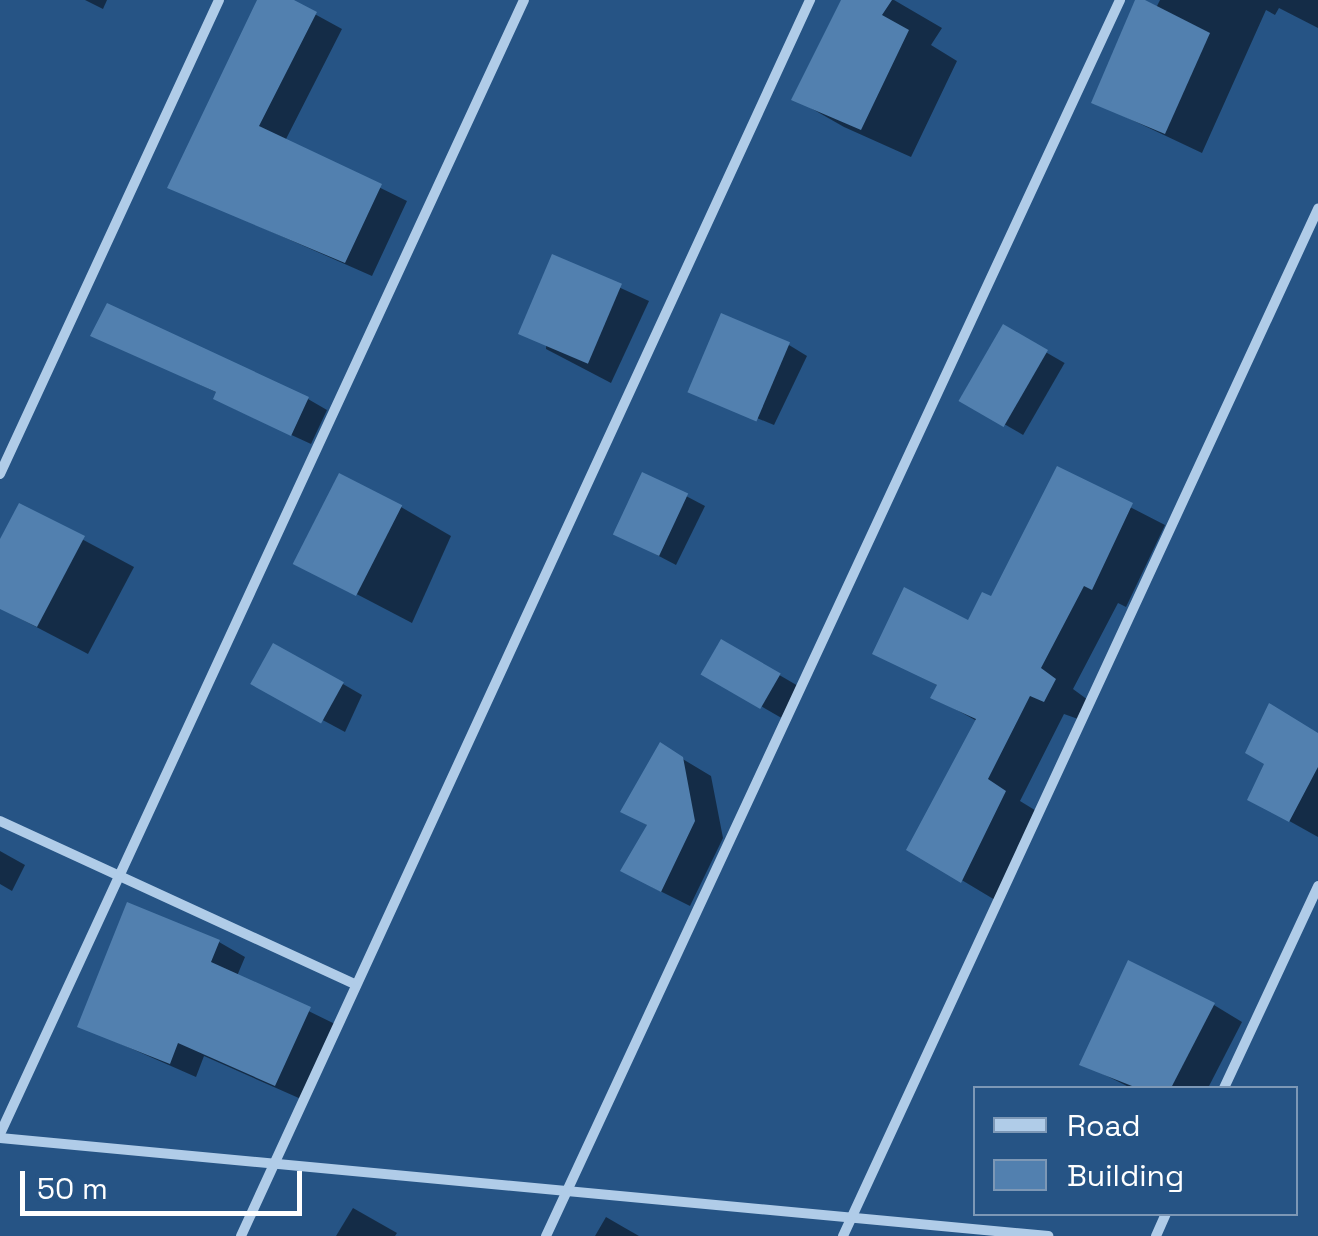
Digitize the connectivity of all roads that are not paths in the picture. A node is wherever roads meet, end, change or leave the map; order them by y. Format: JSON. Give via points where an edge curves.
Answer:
{"nodes":[{"id":1,"x":219,"y":0,"type":"edge"},
{"id":2,"x":524,"y":0,"type":"edge"},
{"id":3,"x":810,"y":0,"type":"edge"},
{"id":4,"x":1120,"y":0,"type":"edge"},
{"id":5,"x":1318,"y":209,"type":"edge"},
{"id":6,"x":0,"y":474,"type":"edge"},
{"id":7,"x":0,"y":821,"type":"edge"},
{"id":8,"x":119,"y":876,"type":"junction"},
{"id":9,"x":1318,"y":886,"type":"edge"},
{"id":10,"x":356,"y":985,"type":"junction"},
{"id":11,"x":1225,"y":1086,"type":"edge"},
{"id":12,"x":0,"y":1136,"type":"edge"},
{"id":13,"x":275,"y":1162,"type":"junction"},
{"id":14,"x":568,"y":1189,"type":"junction"},
{"id":15,"x":852,"y":1217,"type":"junction"},
{"id":16,"x":241,"y":1236,"type":"edge"},
{"id":17,"x":546,"y":1236,"type":"edge"},
{"id":18,"x":843,"y":1236,"type":"edge"},
{"id":19,"x":1048,"y":1236,"type":"edge"}],
"edges":[{"from":1,"to":6,"type":"street"},
{"from":2,"to":8,"type":"street"},
{"from":3,"to":10,"type":"street"},
{"from":4,"to":14,"type":"street"},
{"from":5,"to":15,"type":"street"},
{"from":7,"to":8,"type":"street"},
{"from":8,"to":10,"type":"street"},
{"from":8,"to":12,"type":"street"},
{"from":9,"to":11,"type":"street"},
{"from":10,"to":13,"type":"street"},
{"from":12,"to":13,"type":"street"},
{"from":13,"to":14,"type":"street"},
{"from":13,"to":16,"type":"street"},
{"from":14,"to":15,"type":"street"},
{"from":14,"to":17,"type":"street"},
{"from":15,"to":18,"type":"street"},
{"from":15,"to":19,"type":"street"}]}
